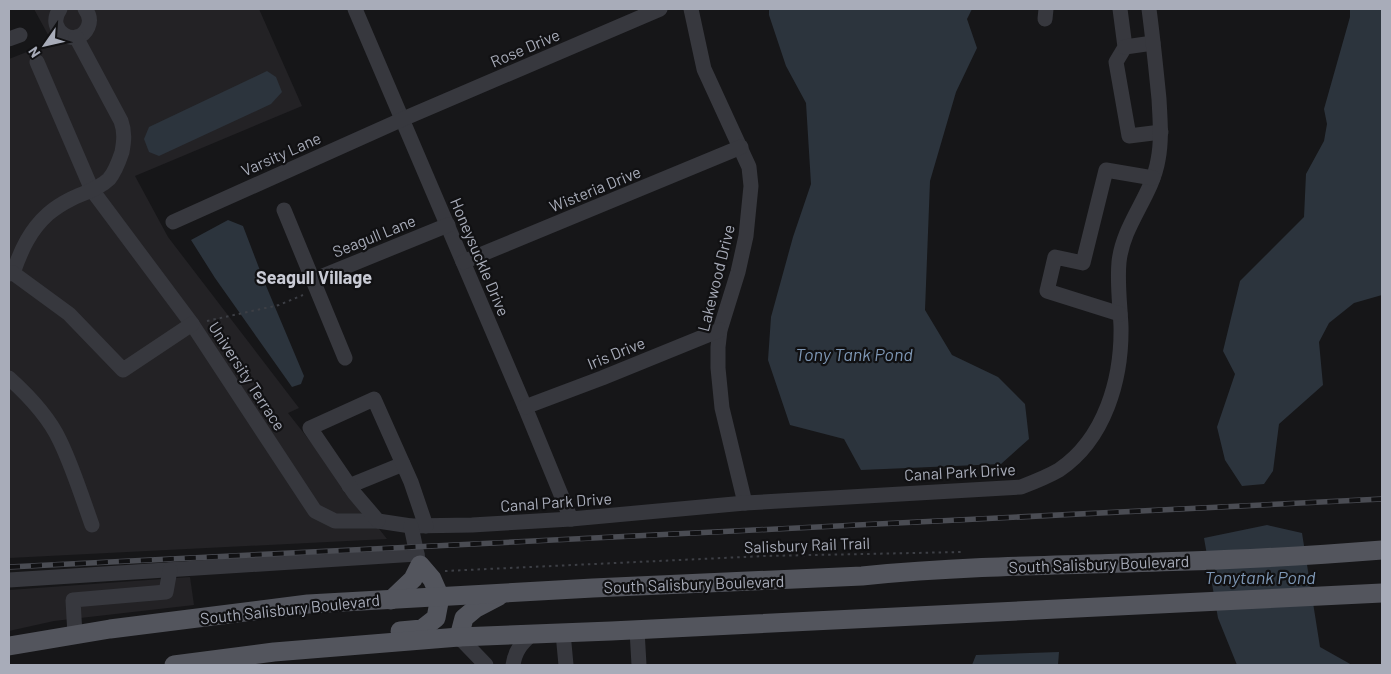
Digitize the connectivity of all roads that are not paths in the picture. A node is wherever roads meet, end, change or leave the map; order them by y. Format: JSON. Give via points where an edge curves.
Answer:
{"nodes":[{"id":1,"x":60,"y":9,"type":"edge"},
{"id":2,"x":85,"y":9,"type":"edge"},
{"id":3,"x":355,"y":9,"type":"edge"},
{"id":4,"x":660,"y":9,"type":"edge"},
{"id":5,"x":691,"y":9,"type":"edge"},
{"id":6,"x":1120,"y":9,"type":"edge"},
{"id":7,"x":1149,"y":9,"type":"edge"},
{"id":8,"x":76,"y":37,"type":"junction"},
{"id":9,"x":1153,"y":43,"type":"junction"},
{"id":10,"x":1125,"y":47,"type":"junction"},
{"id":11,"x":37,"y":62,"type":"dead end"},
{"id":12,"x":403,"y":119,"type":"junction"},
{"id":13,"x":1161,"y":132,"type":"junction"},
{"id":14,"x":741,"y":148,"type":"junction"},
{"id":15,"x":1153,"y":178,"type":"junction"},
{"id":16,"x":92,"y":190,"type":"junction"},
{"id":17,"x":284,"y":210,"type":"dead end"},
{"id":18,"x":172,"y":222,"type":"dead end"},
{"id":19,"x":448,"y":225,"type":"junction"},
{"id":20,"x":463,"y":262,"type":"junction"},
{"id":21,"x":11,"y":273,"type":"edge"},
{"id":22,"x":315,"y":285,"type":"junction"},
{"id":23,"x":1120,"y":314,"type":"junction"},
{"id":24,"x":192,"y":324,"type":"junction"},
{"id":25,"x":720,"y":330,"type":"junction"},
{"id":26,"x":345,"y":358,"type":"dead end"},
{"id":27,"x":9,"y":378,"type":"edge"},
{"id":28,"x":525,"y":407,"type":"junction"},
{"id":29,"x":403,"y":464,"type":"junction"},
{"id":30,"x":349,"y":486,"type":"junction"},
{"id":31,"x":745,"y":503,"type":"junction"},
{"id":32,"x":571,"y":519,"type":"junction"},
{"id":33,"x":378,"y":521,"type":"junction"},
{"id":34,"x":92,"y":525,"type":"dead end"},
{"id":35,"x":418,"y":526,"type":"junction"},
{"id":36,"x":1382,"y":550,"type":"edge"},
{"id":37,"x":423,"y":566,"type":"junction"},
{"id":38,"x":170,"y":570,"type":"junction"},
{"id":39,"x":68,"y":576,"type":"junction"},
{"id":40,"x":9,"y":580,"type":"edge"},
{"id":41,"x":504,"y":593,"type":"junction"},
{"id":42,"x":1382,"y":593,"type":"edge"},
{"id":43,"x":440,"y":597,"type":"junction"},
{"id":44,"x":73,"y":600,"type":"junction"},
{"id":45,"x":392,"y":600,"type":"junction"},
{"id":46,"x":637,"y":630,"type":"junction"},
{"id":47,"x":563,"y":633,"type":"junction"},
{"id":48,"x":531,"y":634,"type":"junction"},
{"id":49,"x":75,"y":635,"type":"junction"},
{"id":50,"x":459,"y":637,"type":"junction"},
{"id":51,"x":361,"y":645,"type":"junction"},
{"id":52,"x":9,"y":646,"type":"edge"},
{"id":53,"x":174,"y":665,"type":"edge"},
{"id":54,"x":486,"y":665,"type":"edge"},
{"id":55,"x":513,"y":665,"type":"edge"},
{"id":56,"x":566,"y":665,"type":"edge"},
{"id":57,"x":629,"y":665,"type":"edge"},
{"id":58,"x":639,"y":665,"type":"edge"}],
"edges":[{"from":1,"to":8,"type":"street","via":[[56,17],[57,28],[65,36]]},
{"from":2,"to":8,"type":"street","via":[[89,24],[84,33]]},
{"from":3,"to":12,"type":"street","name":"Honeysuckle Drive"},
{"from":4,"to":12,"type":"street","name":"Rose Drive"},
{"from":5,"to":14,"type":"street","name":"Lakewood Drive","via":[[704,69]]},
{"from":6,"to":10,"type":"street"},
{"from":7,"to":9,"type":"street","name":"Canal Park Drive"},
{"from":8,"to":16,"type":"street","via":[[124,131],[120,160],[108,180]]},
{"from":9,"to":10,"type":"street"},
{"from":9,"to":13,"type":"street","name":"Canal Park Drive"},
{"from":10,"to":13,"type":"street","via":[[1116,62],[1130,136]]},
{"from":11,"to":16,"type":"street"},
{"from":12,"to":18,"type":"street","name":"Varsity Lane"},
{"from":12,"to":19,"type":"street","name":"Honeysuckle Drive"},
{"from":13,"to":15,"type":"street","name":"Canal Park Drive"},
{"from":14,"to":20,"type":"street","name":"Wisteria Drive"},
{"from":14,"to":25,"type":"street","name":"Lakewood Drive","via":[[749,166],[750,203],[738,272]]},
{"from":15,"to":23,"type":"street","name":"Canal Park Drive","via":[[1124,240],[1119,261]]},
{"from":15,"to":23,"type":"street","via":[[1106,170],[1083,263],[1055,257],[1047,291]]},
{"from":16,"to":21,"type":"street","via":[[69,200],[35,227]]},
{"from":16,"to":24,"type":"street"},
{"from":17,"to":22,"type":"street"},
{"from":19,"to":20,"type":"street","name":"Honeysuckle Drive"},
{"from":19,"to":22,"type":"street","name":"Seagull Lane"},
{"from":20,"to":28,"type":"street","name":"Honeysuckle Drive"},
{"from":21,"to":24,"type":"street","name":"University Terrace","via":[[69,314],[123,370]]},
{"from":22,"to":26,"type":"street"},
{"from":23,"to":31,"type":"street","name":"Canal Park Drive","via":[[1120,357],[1108,408],[1084,448],[1060,469],[1040,480],[1021,487]]},
{"from":24,"to":33,"type":"street","name":"University Terrace","via":[[315,511],[335,521]]},
{"from":25,"to":28,"type":"street","name":"Iris Drive"},
{"from":25,"to":31,"type":"street","name":"Lakewood Drive","via":[[718,368],[722,408]]},
{"from":27,"to":34,"type":"street","via":[[44,416],[60,440]]},
{"from":28,"to":32,"type":"street","name":"Honeysuckle Drive"},
{"from":29,"to":30,"type":"street"},
{"from":29,"to":30,"type":"street","via":[[374,399],[310,428]]},
{"from":29,"to":35,"type":"street","via":[[411,482]]},
{"from":30,"to":33,"type":"street"},
{"from":31,"to":32,"type":"street","name":"Canal Park Drive"},
{"from":32,"to":35,"type":"street","name":"Canal Park Drive"},
{"from":33,"to":35,"type":"street","name":"University Terrace"},
{"from":35,"to":37,"type":"street"},
{"from":36,"to":41,"type":"main road","name":"South Salisbury Boulevard","via":[[1189,561],[1038,564]]},
{"from":37,"to":38,"type":"street"},
{"from":37,"to":43,"type":"main road"},
{"from":37,"to":45,"type":"main road"},
{"from":38,"to":39,"type":"street"},
{"from":38,"to":44,"type":"street","via":[[166,592]]},
{"from":39,"to":40,"type":"street"},
{"from":39,"to":44,"type":"street"},
{"from":41,"to":43,"type":"main road","name":"South Salisbury Boulevard"},
{"from":41,"to":50,"type":"main road","via":[[464,618]]},
{"from":42,"to":46,"type":"main road"},
{"from":43,"to":45,"type":"main road","name":"South Salisbury Boulevard"},
{"from":43,"to":51,"type":"main road","via":[[436,618],[422,629],[372,634]]},
{"from":44,"to":49,"type":"street"},
{"from":45,"to":49,"type":"main road","name":"South Salisbury Boulevard","via":[[308,604]]},
{"from":46,"to":47,"type":"main road"},
{"from":46,"to":58,"type":"street"},
{"from":47,"to":48,"type":"main road"},
{"from":47,"to":56,"type":"street"},
{"from":48,"to":50,"type":"main road"},
{"from":48,"to":55,"type":"street","via":[[519,646]]},
{"from":49,"to":52,"type":"main road","name":"South Salisbury Boulevard"},
{"from":50,"to":51,"type":"main road"},
{"from":50,"to":54,"type":"street"},
{"from":51,"to":53,"type":"main road"},
{"from":57,"to":58,"type":"street"}]}
